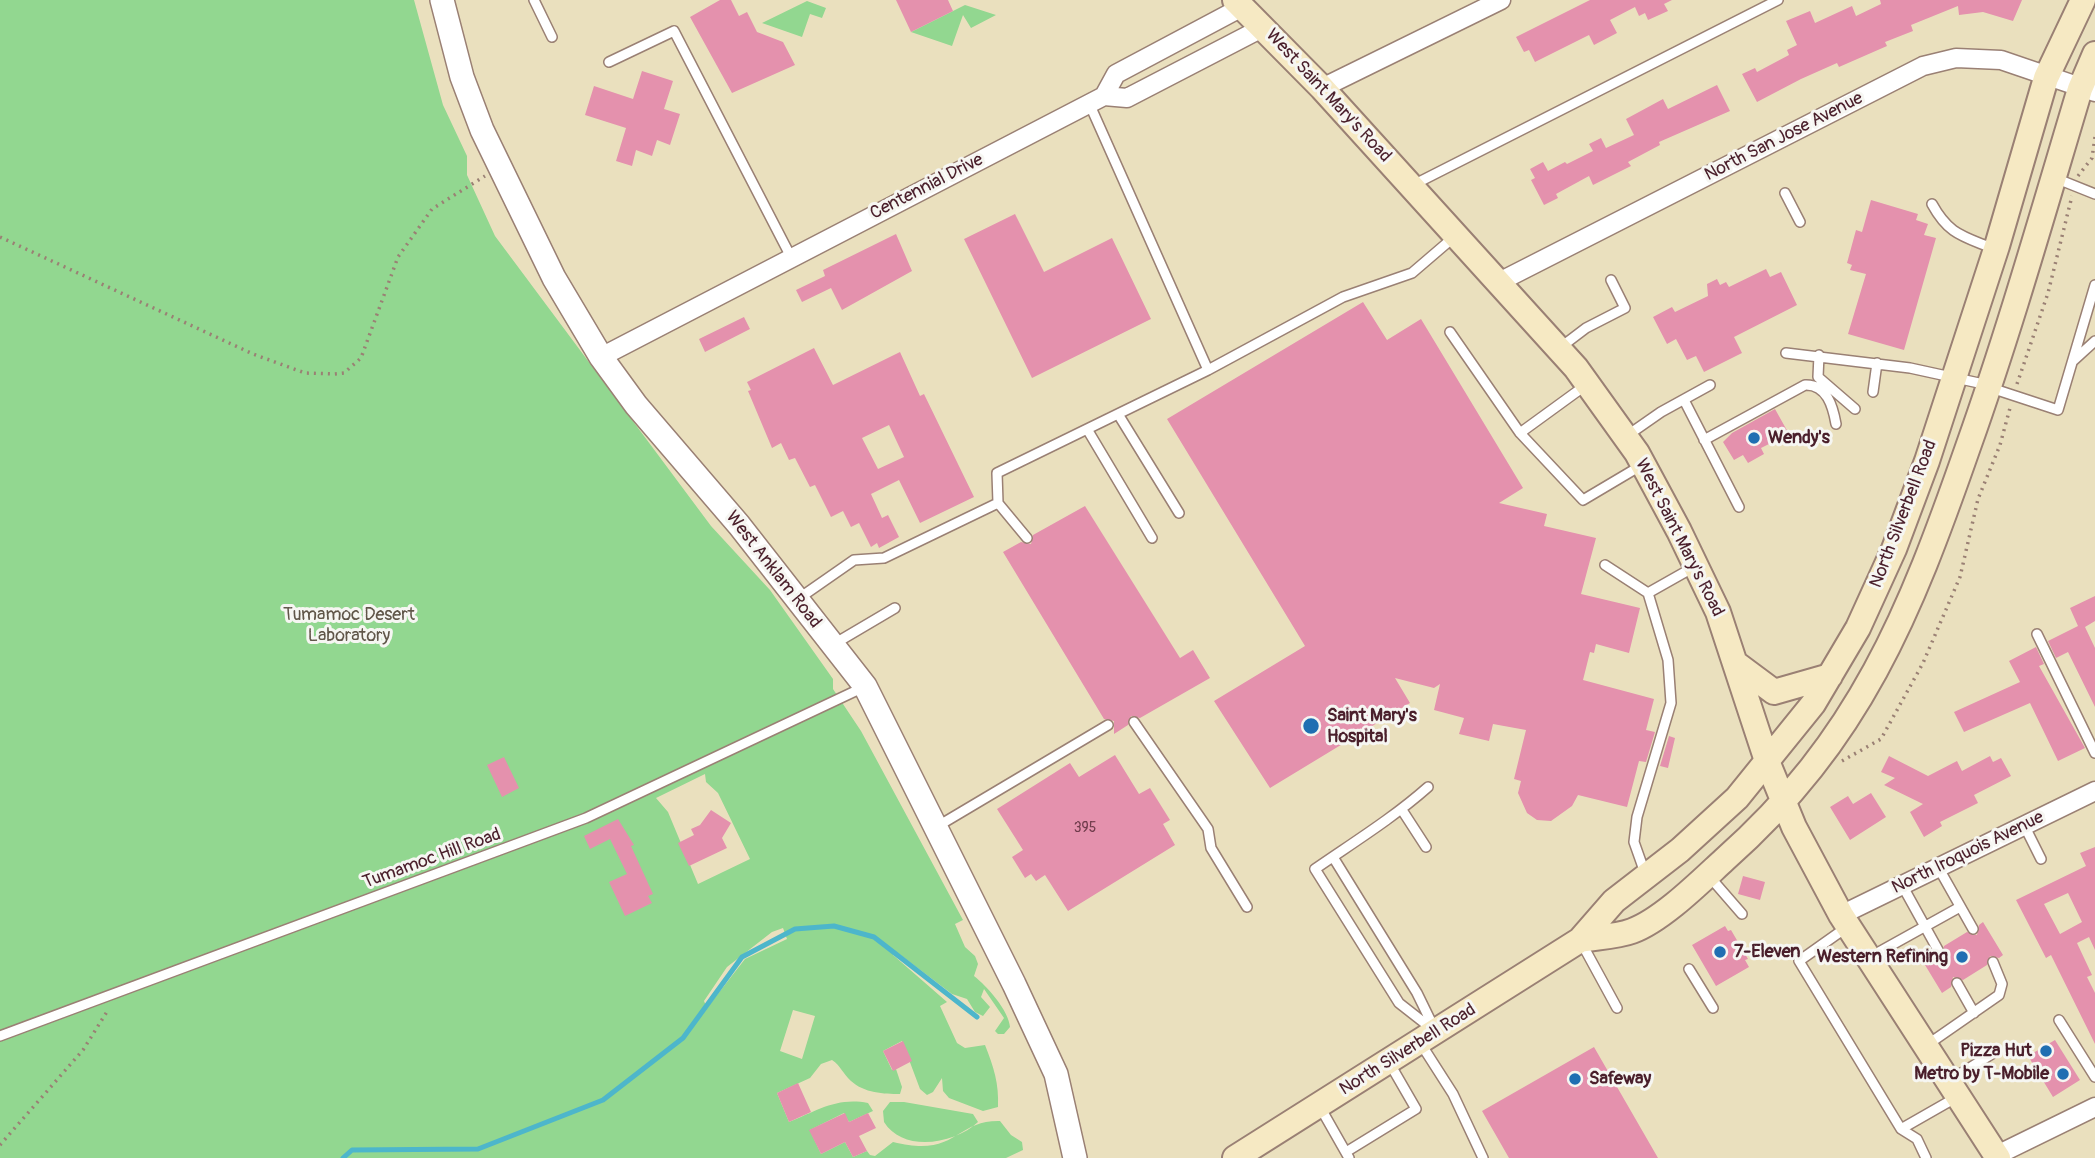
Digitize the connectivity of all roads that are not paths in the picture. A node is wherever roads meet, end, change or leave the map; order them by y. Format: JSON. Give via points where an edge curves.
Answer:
{"nodes":[{"id":1,"x":442,"y":0,"type":"edge"},
{"id":2,"x":534,"y":0,"type":"edge"},
{"id":3,"x":1502,"y":0,"type":"edge"},
{"id":4,"x":1778,"y":0,"type":"edge"},
{"id":5,"x":2083,"y":0,"type":"edge"},
{"id":6,"x":1239,"y":4,"type":"edge"},
{"id":7,"x":1264,"y":27,"type":"junction"},
{"id":8,"x":552,"y":37,"type":"dead end"},
{"id":9,"x":2095,"y":54,"type":"edge"},
{"id":10,"x":609,"y":62,"type":"dead end"},
{"id":11,"x":2046,"y":78,"type":"junction"},
{"id":12,"x":1322,"y":88,"type":"junction"},
{"id":13,"x":2087,"y":90,"type":"edge"},
{"id":14,"x":1096,"y":100,"type":"junction"},
{"id":15,"x":2064,"y":179,"type":"junction"},
{"id":16,"x":1411,"y":186,"type":"junction"},
{"id":17,"x":1785,"y":193,"type":"dead end"},
{"id":18,"x":2095,"y":194,"type":"edge"},
{"id":19,"x":1932,"y":204,"type":"dead end"},
{"id":20,"x":1800,"y":222,"type":"dead end"},
{"id":21,"x":1456,"y":236,"type":"junction"},
{"id":22,"x":1996,"y":249,"type":"junction"},
{"id":23,"x":791,"y":257,"type":"junction"},
{"id":24,"x":1611,"y":280,"type":"dead end"},
{"id":25,"x":1499,"y":282,"type":"junction"},
{"id":26,"x":2095,"y":285,"type":"edge"},
{"id":27,"x":1450,"y":332,"type":"dead end"},
{"id":28,"x":2095,"y":341,"type":"edge"},
{"id":29,"x":1559,"y":349,"type":"junction"},
{"id":30,"x":1786,"y":353,"type":"dead end"},
{"id":31,"x":1819,"y":355,"type":"junction"},
{"id":32,"x":601,"y":357,"type":"junction"},
{"id":33,"x":2072,"y":362,"type":"junction"},
{"id":34,"x":1877,"y":363,"type":"junction"},
{"id":35,"x":1208,"y":370,"type":"junction"},
{"id":36,"x":1954,"y":376,"type":"junction"},
{"id":37,"x":1587,"y":384,"type":"junction"},
{"id":38,"x":1710,"y":385,"type":"dead end"},
{"id":39,"x":1990,"y":386,"type":"junction"},
{"id":40,"x":1873,"y":392,"type":"dead end"},
{"id":41,"x":1684,"y":400,"type":"junction"},
{"id":42,"x":1855,"y":409,"type":"dead end"},
{"id":43,"x":1118,"y":414,"type":"junction"},
{"id":44,"x":1836,"y":424,"type":"dead end"},
{"id":45,"x":1087,"y":429,"type":"junction"},
{"id":46,"x":1520,"y":433,"type":"junction"},
{"id":47,"x":1625,"y":437,"type":"junction"},
{"id":48,"x":1704,"y":439,"type":"junction"},
{"id":49,"x":1643,"y":465,"type":"junction"},
{"id":50,"x":998,"y":503,"type":"junction"},
{"id":51,"x":1739,"y":507,"type":"dead end"},
{"id":52,"x":1179,"y":513,"type":"dead end"},
{"id":53,"x":1027,"y":538,"type":"dead end"},
{"id":54,"x":1152,"y":538,"type":"dead end"},
{"id":55,"x":1605,"y":565,"type":"dead end"},
{"id":56,"x":1696,"y":566,"type":"junction"},
{"id":57,"x":1648,"y":593,"type":"junction"},
{"id":58,"x":797,"y":600,"type":"junction"},
{"id":59,"x":895,"y":608,"type":"dead end"},
{"id":60,"x":2037,"y":634,"type":"dead end"},
{"id":61,"x":833,"y":645,"type":"junction"},
{"id":62,"x":1734,"y":662,"type":"junction"},
{"id":63,"x":1830,"y":676,"type":"junction"},
{"id":64,"x":864,"y":686,"type":"junction"},
{"id":65,"x":1133,"y":722,"type":"dead end"},
{"id":66,"x":1108,"y":725,"type":"dead end"},
{"id":67,"x":2095,"y":753,"type":"edge"},
{"id":68,"x":1767,"y":761,"type":"junction"},
{"id":69,"x":1428,"y":787,"type":"dead end"},
{"id":70,"x":2095,"y":791,"type":"edge"},
{"id":71,"x":1783,"y":802,"type":"junction"},
{"id":72,"x":1402,"y":810,"type":"junction"},
{"id":73,"x":2024,"y":825,"type":"junction"},
{"id":74,"x":933,"y":828,"type":"junction"},
{"id":75,"x":1426,"y":847,"type":"dead end"},
{"id":76,"x":1333,"y":857,"type":"junction"},
{"id":77,"x":2041,"y":859,"type":"dead end"},
{"id":78,"x":1938,"y":867,"type":"junction"},
{"id":79,"x":1708,"y":874,"type":"junction"},
{"id":80,"x":1646,"y":876,"type":"junction"},
{"id":81,"x":1902,"y":885,"type":"junction"},
{"id":82,"x":1247,"y":907,"type":"dead end"},
{"id":83,"x":1960,"y":907,"type":"junction"},
{"id":84,"x":1742,"y":914,"type":"dead end"},
{"id":85,"x":1844,"y":920,"type":"junction"},
{"id":86,"x":1926,"y":926,"type":"junction"},
{"id":87,"x":1973,"y":929,"type":"dead end"},
{"id":88,"x":1580,"y":940,"type":"junction"},
{"id":89,"x":1938,"y":950,"type":"dead end"},
{"id":90,"x":1869,"y":958,"type":"junction"},
{"id":91,"x":1993,"y":962,"type":"dead end"},
{"id":92,"x":1689,"y":969,"type":"dead end"},
{"id":93,"x":1957,"y":983,"type":"dead end"},
{"id":94,"x":1713,"y":1008,"type":"dead end"},
{"id":95,"x":1617,"y":1009,"type":"dead end"},
{"id":96,"x":1974,"y":1013,"type":"junction"},
{"id":97,"x":2059,"y":1020,"type":"dead end"},
{"id":98,"x":0,"y":1036,"type":"edge"},
{"id":99,"x":1428,"y":1037,"type":"junction"},
{"id":100,"x":1926,"y":1046,"type":"junction"},
{"id":101,"x":1992,"y":1054,"type":"dead end"},
{"id":102,"x":1389,"y":1062,"type":"junction"},
{"id":103,"x":2095,"y":1077,"type":"edge"},
{"id":104,"x":1953,"y":1088,"type":"junction"},
{"id":105,"x":1319,"y":1105,"type":"junction"},
{"id":106,"x":2095,"y":1107,"type":"edge"},
{"id":107,"x":1066,"y":1116,"type":"junction"},
{"id":108,"x":1902,"y":1129,"type":"junction"},
{"id":109,"x":1347,"y":1155,"type":"edge"},
{"id":110,"x":1998,"y":1157,"type":"edge"},
{"id":111,"x":1069,"y":1158,"type":"edge"},
{"id":112,"x":1075,"y":1158,"type":"edge"},
{"id":113,"x":1235,"y":1158,"type":"edge"},
{"id":114,"x":1483,"y":1158,"type":"edge"},
{"id":115,"x":1926,"y":1158,"type":"edge"}],
"edges":[{"from":1,"to":32,"type":"street","name":"West Anklam Road","via":[[462,77],[499,168],[554,278]]},
{"from":2,"to":8,"type":"lane"},
{"from":3,"to":12,"type":"street"},
{"from":4,"to":16,"type":"lane"},
{"from":5,"to":11,"type":"main road","name":"North Silverbell Road"},
{"from":6,"to":7,"type":"main road","name":"West Saint Mary's Road"},
{"from":6,"to":14,"type":"street","name":"Centennial Drive","via":[[1116,74]]},
{"from":7,"to":12,"type":"main road","name":"West Saint Mary's Road"},
{"from":7,"to":14,"type":"street","via":[[1127,98]]},
{"from":9,"to":13,"type":"main road","name":"North Silverbell Road"},
{"from":10,"to":23,"type":"lane","via":[[674,31]]},
{"from":11,"to":13,"type":"street","name":"North San Jose Avenue"},
{"from":11,"to":22,"type":"main road","name":"North Silverbell Road"},
{"from":11,"to":25,"type":"street","name":"North San Jose Avenue","via":[[2001,60],[1956,58],[1923,66]]},
{"from":12,"to":16,"type":"main road","name":"West Saint Mary's Road"},
{"from":13,"to":15,"type":"main road","name":"North Silverbell Road"},
{"from":14,"to":23,"type":"street","name":"Centennial Drive"},
{"from":14,"to":35,"type":"lane"},
{"from":15,"to":18,"type":"lane"},
{"from":15,"to":39,"type":"main road","name":"North Silverbell Road"},
{"from":16,"to":21,"type":"main road","name":"West Saint Mary's Road"},
{"from":17,"to":20,"type":"lane"},
{"from":19,"to":22,"type":"lane","via":[[1953,234]]},
{"from":21,"to":25,"type":"main road","name":"West Saint Mary's Road"},
{"from":21,"to":35,"type":"lane","via":[[1412,272],[1343,297]]},
{"from":22,"to":36,"type":"main road","name":"North Silverbell Road"},
{"from":23,"to":32,"type":"street","name":"Centennial Drive"},
{"from":24,"to":29,"type":"lane","via":[[1625,308],[1586,328]]},
{"from":25,"to":29,"type":"main road","name":"West Saint Mary's Road"},
{"from":26,"to":33,"type":"lane"},
{"from":27,"to":46,"type":"lane"},
{"from":28,"to":33,"type":"lane"},
{"from":29,"to":37,"type":"main road","name":"West Saint Mary's Road"},
{"from":30,"to":31,"type":"lane"},
{"from":31,"to":34,"type":"lane"},
{"from":31,"to":42,"type":"lane","via":[[1818,377]]},
{"from":32,"to":58,"type":"street","name":"West Anklam Road"},
{"from":33,"to":39,"type":"lane","via":[[2058,410]]},
{"from":34,"to":36,"type":"lane"},
{"from":34,"to":40,"type":"lane"},
{"from":35,"to":43,"type":"lane"},
{"from":36,"to":39,"type":"lane"},
{"from":36,"to":63,"type":"main road","name":"North Silverbell Road","via":[[1894,549]]},
{"from":37,"to":46,"type":"lane"},
{"from":37,"to":47,"type":"main road","name":"West Saint Mary's Road"},
{"from":38,"to":41,"type":"lane"},
{"from":39,"to":71,"type":"main road","name":"North Silverbell Road","via":[[1925,570],[1890,648],[1854,710]]},
{"from":41,"to":47,"type":"lane"},
{"from":41,"to":48,"type":"lane"},
{"from":43,"to":45,"type":"lane"},
{"from":43,"to":52,"type":"lane"},
{"from":44,"to":48,"type":"lane","via":[[1832,405],[1822,390],[1805,385]]},
{"from":45,"to":50,"type":"lane","via":[[997,473]]},
{"from":45,"to":54,"type":"lane"},
{"from":46,"to":49,"type":"lane","via":[[1583,500]]},
{"from":47,"to":49,"type":"main road","name":"West Saint Mary's Road"},
{"from":48,"to":51,"type":"lane"},
{"from":49,"to":56,"type":"main road","name":"West Saint Mary's Road"},
{"from":50,"to":53,"type":"lane"},
{"from":50,"to":58,"type":"lane","via":[[884,558],[854,560]]},
{"from":55,"to":57,"type":"lane"},
{"from":56,"to":57,"type":"lane"},
{"from":56,"to":62,"type":"main road","name":"West Saint Mary's Road","via":[[1718,612]]},
{"from":57,"to":80,"type":"lane","via":[[1668,660],[1671,703],[1637,817],[1634,842]]},
{"from":58,"to":61,"type":"street","name":"West Anklam Road"},
{"from":59,"to":61,"type":"lane"},
{"from":60,"to":67,"type":"lane"},
{"from":61,"to":64,"type":"street","name":"West Anklam Road"},
{"from":62,"to":63,"type":"main road","via":[[1773,692]]},
{"from":62,"to":68,"type":"main road","name":"West Saint Mary's Road"},
{"from":63,"to":68,"type":"main road","name":"North Silverbell Road"},
{"from":64,"to":74,"type":"street","name":"West Anklam Road"},
{"from":64,"to":98,"type":"lane","name":"Tumamoc Hill Road","via":[[586,818]]},
{"from":65,"to":82,"type":"lane","via":[[1208,829],[1210,848]]},
{"from":66,"to":74,"type":"lane"},
{"from":68,"to":71,"type":"main road","name":"West Saint Mary's Road"},
{"from":68,"to":80,"type":"main road","name":"North Silverbell Road","via":[[1728,807]]},
{"from":69,"to":72,"type":"lane"},
{"from":70,"to":73,"type":"street","name":"North Iroquois Avenue"},
{"from":71,"to":79,"type":"main road","name":"North Silverbell Road"},
{"from":71,"to":85,"type":"main road","name":"West Saint Mary's Road"},
{"from":72,"to":75,"type":"lane"},
{"from":72,"to":76,"type":"lane"},
{"from":73,"to":77,"type":"lane"},
{"from":73,"to":78,"type":"street","name":"North Iroquois Avenue"},
{"from":74,"to":107,"type":"street","name":"West Anklam Road","via":[[1034,1026],[1056,1074]]},
{"from":76,"to":99,"type":"lane","via":[[1417,993]]},
{"from":76,"to":99,"type":"lane","via":[[1315,869],[1399,1003]]},
{"from":78,"to":81,"type":"street","name":"North Iroquois Avenue"},
{"from":78,"to":83,"type":"lane"},
{"from":79,"to":84,"type":"lane"},
{"from":79,"to":88,"type":"main road","name":"North Silverbell Road","via":[[1633,931]]},
{"from":80,"to":88,"type":"main road","name":"North Silverbell Road","via":[[1614,901]]},
{"from":81,"to":85,"type":"street","name":"North Iroquois Avenue"},
{"from":81,"to":86,"type":"lane"},
{"from":83,"to":86,"type":"lane"},
{"from":83,"to":87,"type":"lane"},
{"from":85,"to":90,"type":"main road","name":"West Saint Mary's Road"},
{"from":85,"to":108,"type":"lane","via":[[1799,961]]},
{"from":86,"to":89,"type":"lane"},
{"from":86,"to":90,"type":"lane"},
{"from":88,"to":95,"type":"lane"},
{"from":88,"to":99,"type":"main road","name":"North Silverbell Road"},
{"from":90,"to":100,"type":"main road","name":"West Saint Mary's Road"},
{"from":91,"to":96,"type":"lane","via":[[2002,984],[1999,995]]},
{"from":92,"to":94,"type":"lane"},
{"from":93,"to":96,"type":"lane"},
{"from":96,"to":100,"type":"lane"},
{"from":97,"to":103,"type":"lane"},
{"from":99,"to":102,"type":"main road","name":"North Silverbell Road"},
{"from":99,"to":114,"type":"lane"},
{"from":100,"to":104,"type":"main road","name":"West Saint Mary's Road"},
{"from":101,"to":104,"type":"lane"},
{"from":102,"to":105,"type":"main road","name":"North Silverbell Road"},
{"from":102,"to":109,"type":"lane","via":[[1416,1109]]},
{"from":104,"to":108,"type":"lane"},
{"from":104,"to":110,"type":"main road","name":"West Saint Mary's Road"},
{"from":105,"to":109,"type":"lane"},
{"from":105,"to":113,"type":"main road","name":"North Silverbell Road"},
{"from":106,"to":110,"type":"street"},
{"from":107,"to":111,"type":"street"},
{"from":107,"to":112,"type":"street","name":"West Anklam Road"},
{"from":108,"to":115,"type":"lane","via":[[1917,1139]]}]}
